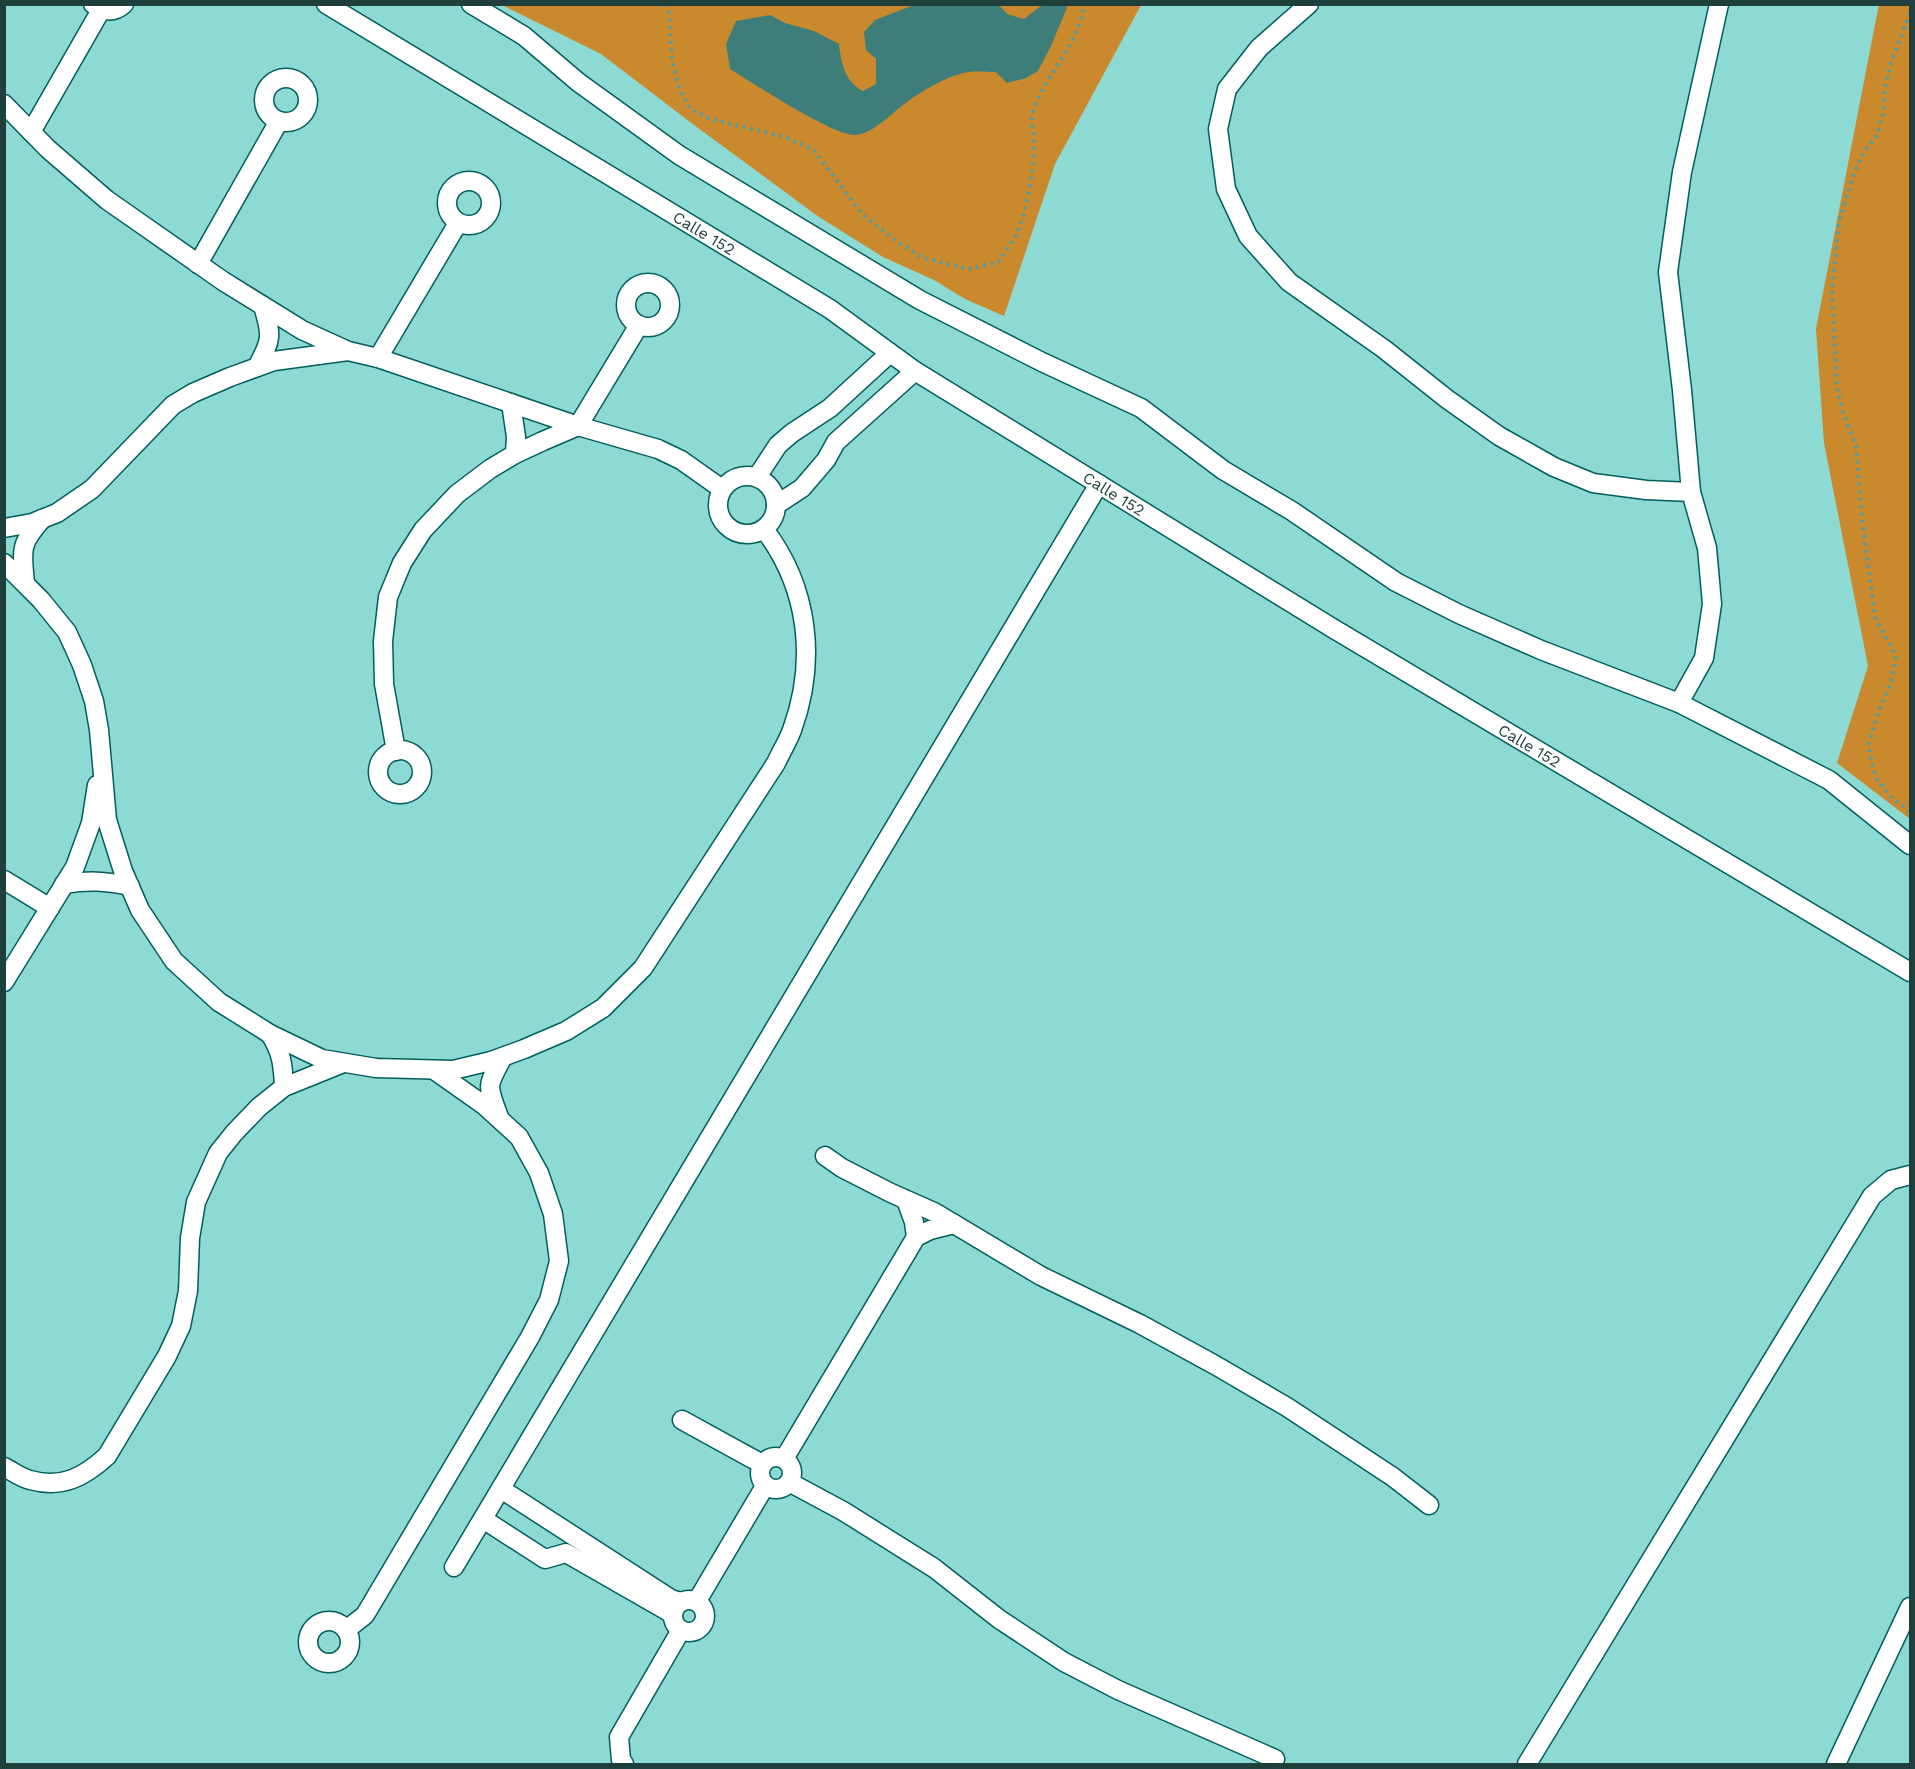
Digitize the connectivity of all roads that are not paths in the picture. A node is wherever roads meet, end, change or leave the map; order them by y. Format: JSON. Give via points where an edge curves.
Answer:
{"nodes":[{"id":1,"x":124,"y":4,"type":"edge"},
{"id":2,"x":326,"y":4,"type":"edge"},
{"id":3,"x":471,"y":4,"type":"edge"},
{"id":4,"x":1309,"y":4,"type":"edge"},
{"id":5,"x":1719,"y":4,"type":"edge"},
{"id":6,"x":97,"y":7,"type":"edge"},
{"id":7,"x":4,"y":104,"type":"edge"},
{"id":8,"x":279,"y":121,"type":"dead end"},
{"id":9,"x":32,"y":132,"type":"junction"},
{"id":10,"x":458,"y":223,"type":"dead end"},
{"id":11,"x":198,"y":264,"type":"junction"},
{"id":12,"x":263,"y":306,"type":"junction"},
{"id":13,"x":639,"y":325,"type":"dead end"},
{"id":14,"x":348,"y":351,"type":"junction"},
{"id":15,"x":890,"y":353,"type":"junction"},
{"id":16,"x":378,"y":358,"type":"junction"},
{"id":17,"x":257,"y":367,"type":"junction"},
{"id":18,"x":915,"y":371,"type":"junction"},
{"id":19,"x":511,"y":403,"type":"junction"},
{"id":20,"x":578,"y":426,"type":"junction"},
{"id":21,"x":515,"y":454,"type":"junction"},
{"id":22,"x":757,"y":477,"type":"junction"},
{"id":23,"x":1099,"y":484,"type":"junction"},
{"id":24,"x":722,"y":489,"type":"junction"},
{"id":25,"x":1691,"y":492,"type":"junction"},
{"id":26,"x":776,"y":505,"type":"junction"},
{"id":27,"x":42,"y":519,"type":"junction"},
{"id":28,"x":4,"y":528,"type":"edge"},
{"id":29,"x":764,"y":529,"type":"junction"},
{"id":30,"x":4,"y":563,"type":"edge"},
{"id":31,"x":25,"y":583,"type":"junction"},
{"id":32,"x":1679,"y":703,"type":"junction"},
{"id":33,"x":396,"y":751,"type":"dead end"},
{"id":34,"x":101,"y":760,"type":"junction"},
{"id":35,"x":1911,"y":845,"type":"edge"},
{"id":36,"x":4,"y":880,"type":"edge"},
{"id":37,"x":64,"y":884,"type":"junction"},
{"id":38,"x":130,"y":886,"type":"junction"},
{"id":39,"x":50,"y":908,"type":"junction"},
{"id":40,"x":1911,"y":972,"type":"edge"},
{"id":41,"x":4,"y":982,"type":"edge"},
{"id":42,"x":270,"y":1034,"type":"junction"},
{"id":43,"x":503,"y":1057,"type":"junction"},
{"id":44,"x":344,"y":1063,"type":"junction"},
{"id":45,"x":434,"y":1070,"type":"junction"},
{"id":46,"x":284,"y":1087,"type":"junction"},
{"id":47,"x":499,"y":1119,"type":"junction"},
{"id":48,"x":825,"y":1156,"type":"dead end"},
{"id":49,"x":1911,"y":1175,"type":"edge"},
{"id":50,"x":906,"y":1200,"type":"junction"},
{"id":51,"x":954,"y":1224,"type":"junction"},
{"id":52,"x":916,"y":1238,"type":"junction"},
{"id":53,"x":682,"y":1420,"type":"dead end"},
{"id":54,"x":784,"y":1459,"type":"junction"},
{"id":55,"x":762,"y":1464,"type":"junction"},
{"id":56,"x":4,"y":1467,"type":"edge"},
{"id":57,"x":789,"y":1482,"type":"junction"},
{"id":58,"x":765,"y":1486,"type":"junction"},
{"id":59,"x":501,"y":1489,"type":"junction"},
{"id":60,"x":1429,"y":1505,"type":"dead end"},
{"id":61,"x":483,"y":1519,"type":"junction"},
{"id":62,"x":454,"y":1567,"type":"dead end"},
{"id":63,"x":1911,"y":1607,"type":"edge"},
{"id":64,"x":683,"y":1613,"type":"junction"},
{"id":65,"x":346,"y":1630,"type":"dead end"},
{"id":66,"x":1275,"y":1759,"type":"dead end"},
{"id":67,"x":624,"y":1764,"type":"edge"},
{"id":68,"x":1527,"y":1764,"type":"edge"},
{"id":69,"x":1836,"y":1764,"type":"edge"}],
"edges":[{"from":1,"to":6,"type":"street","via":[[115,10]]},
{"from":2,"to":15,"type":"street","name":"Calle 152","via":[[830,309]]},
{"from":3,"to":32,"type":"street","via":[[524,36],[578,82],[679,155],[920,300],[1142,408],[1223,470],[1292,511],[1396,582],[1531,646]]},
{"from":4,"to":25,"type":"street","via":[[1259,48],[1227,89],[1218,129],[1220,149],[1226,189],[1248,237],[1289,282],[1499,436],[1554,467],[1593,483]]},
{"from":5,"to":25,"type":"street","via":[[1682,172],[1668,272]]},
{"from":6,"to":9,"type":"street"},
{"from":7,"to":9,"type":"street"},
{"from":8,"to":11,"type":"street"},
{"from":9,"to":11,"type":"street","via":[[107,200]]},
{"from":10,"to":16,"type":"street"},
{"from":11,"to":12,"type":"street"},
{"from":12,"to":14,"type":"street"},
{"from":12,"to":17,"type":"street","via":[[270,339]]},
{"from":13,"to":20,"type":"street"},
{"from":14,"to":16,"type":"street"},
{"from":14,"to":17,"type":"street"},
{"from":15,"to":18,"type":"street","name":"Calle 152"},
{"from":15,"to":22,"type":"street","via":[[830,408],[778,445]]},
{"from":16,"to":19,"type":"street"},
{"from":17,"to":27,"type":"street","via":[[173,405],[92,489]]},
{"from":18,"to":23,"type":"street","name":"Calle 152"},
{"from":18,"to":26,"type":"street","via":[[836,442],[802,488]]},
{"from":19,"to":20,"type":"street"},
{"from":19,"to":21,"type":"street"},
{"from":20,"to":21,"type":"street"},
{"from":20,"to":24,"type":"street","via":[[658,449]]},
{"from":21,"to":33,"type":"street","via":[[457,494],[423,530],[402,563],[388,597],[384,684]]},
{"from":22,"to":24,"type":"street","via":[[737,477]]},
{"from":22,"to":26,"type":"street","via":[[771,488]]},
{"from":23,"to":40,"type":"street","name":"Calle 152","via":[[1334,629]]},
{"from":23,"to":59,"type":"street"},
{"from":24,"to":29,"type":"street","via":[[717,508],[725,525],[742,534]]},
{"from":25,"to":32,"type":"street","via":[[1707,548],[1712,604],[1704,658]]},
{"from":26,"to":29,"type":"street"},
{"from":27,"to":28,"type":"street"},
{"from":27,"to":31,"type":"street","via":[[27,537],[22,554]]},
{"from":29,"to":43,"type":"street","via":[[791,573],[806,635],[801,698],[792,731],[776,764],[643,968],[603,1008],[567,1030]]},
{"from":30,"to":31,"type":"street"},
{"from":31,"to":34,"type":"street","via":[[67,632],[82,666],[94,701]]},
{"from":32,"to":35,"type":"street","via":[[1829,780]]},
{"from":34,"to":37,"type":"street","via":[[91,823],[75,867]]},
{"from":34,"to":38,"type":"street","via":[[107,820]]},
{"from":36,"to":39,"type":"street"},
{"from":37,"to":38,"type":"street","via":[[86,880]]},
{"from":37,"to":39,"type":"street"},
{"from":38,"to":42,"type":"street","via":[[140,910],[174,961],[219,1002]]},
{"from":39,"to":41,"type":"street"},
{"from":42,"to":44,"type":"street","via":[[322,1059]]},
{"from":42,"to":46,"type":"street","via":[[280,1050]]},
{"from":43,"to":45,"type":"street","via":[[453,1070]]},
{"from":43,"to":47,"type":"street","via":[[490,1080]]},
{"from":44,"to":45,"type":"street"},
{"from":44,"to":46,"type":"street"},
{"from":45,"to":47,"type":"street"},
{"from":46,"to":56,"type":"street","via":[[259,1107],[218,1153],[196,1202],[182,1326],[107,1456],[76,1479],[50,1483],[28,1480]]},
{"from":47,"to":65,"type":"street","via":[[519,1137],[539,1173],[553,1214],[559,1261],[549,1300],[365,1615]]},
{"from":48,"to":50,"type":"street"},
{"from":49,"to":68,"type":"street","via":[[1891,1180],[1872,1196]]},
{"from":50,"to":51,"type":"street"},
{"from":50,"to":52,"type":"street"},
{"from":51,"to":52,"type":"street"},
{"from":51,"to":60,"type":"street","via":[[1041,1276],[1140,1324],[1287,1407]]},
{"from":52,"to":54,"type":"street"},
{"from":53,"to":55,"type":"street"},
{"from":54,"to":55,"type":"street","via":[[776,1456]]},
{"from":54,"to":57,"type":"street","via":[[792,1469]]},
{"from":55,"to":58,"type":"street","via":[[760,1479]]},
{"from":57,"to":58,"type":"street","via":[[774,1490]]},
{"from":57,"to":66,"type":"street","via":[[934,1568],[999,1619],[1064,1662]]},
{"from":58,"to":64,"type":"street"},
{"from":59,"to":61,"type":"street"},
{"from":59,"to":64,"type":"street","via":[[671,1599]]},
{"from":61,"to":62,"type":"street"},
{"from":61,"to":64,"type":"street","via":[[545,1559],[566,1553],[669,1612]]},
{"from":63,"to":69,"type":"street"},
{"from":64,"to":67,"type":"street","via":[[619,1737]]}]}
